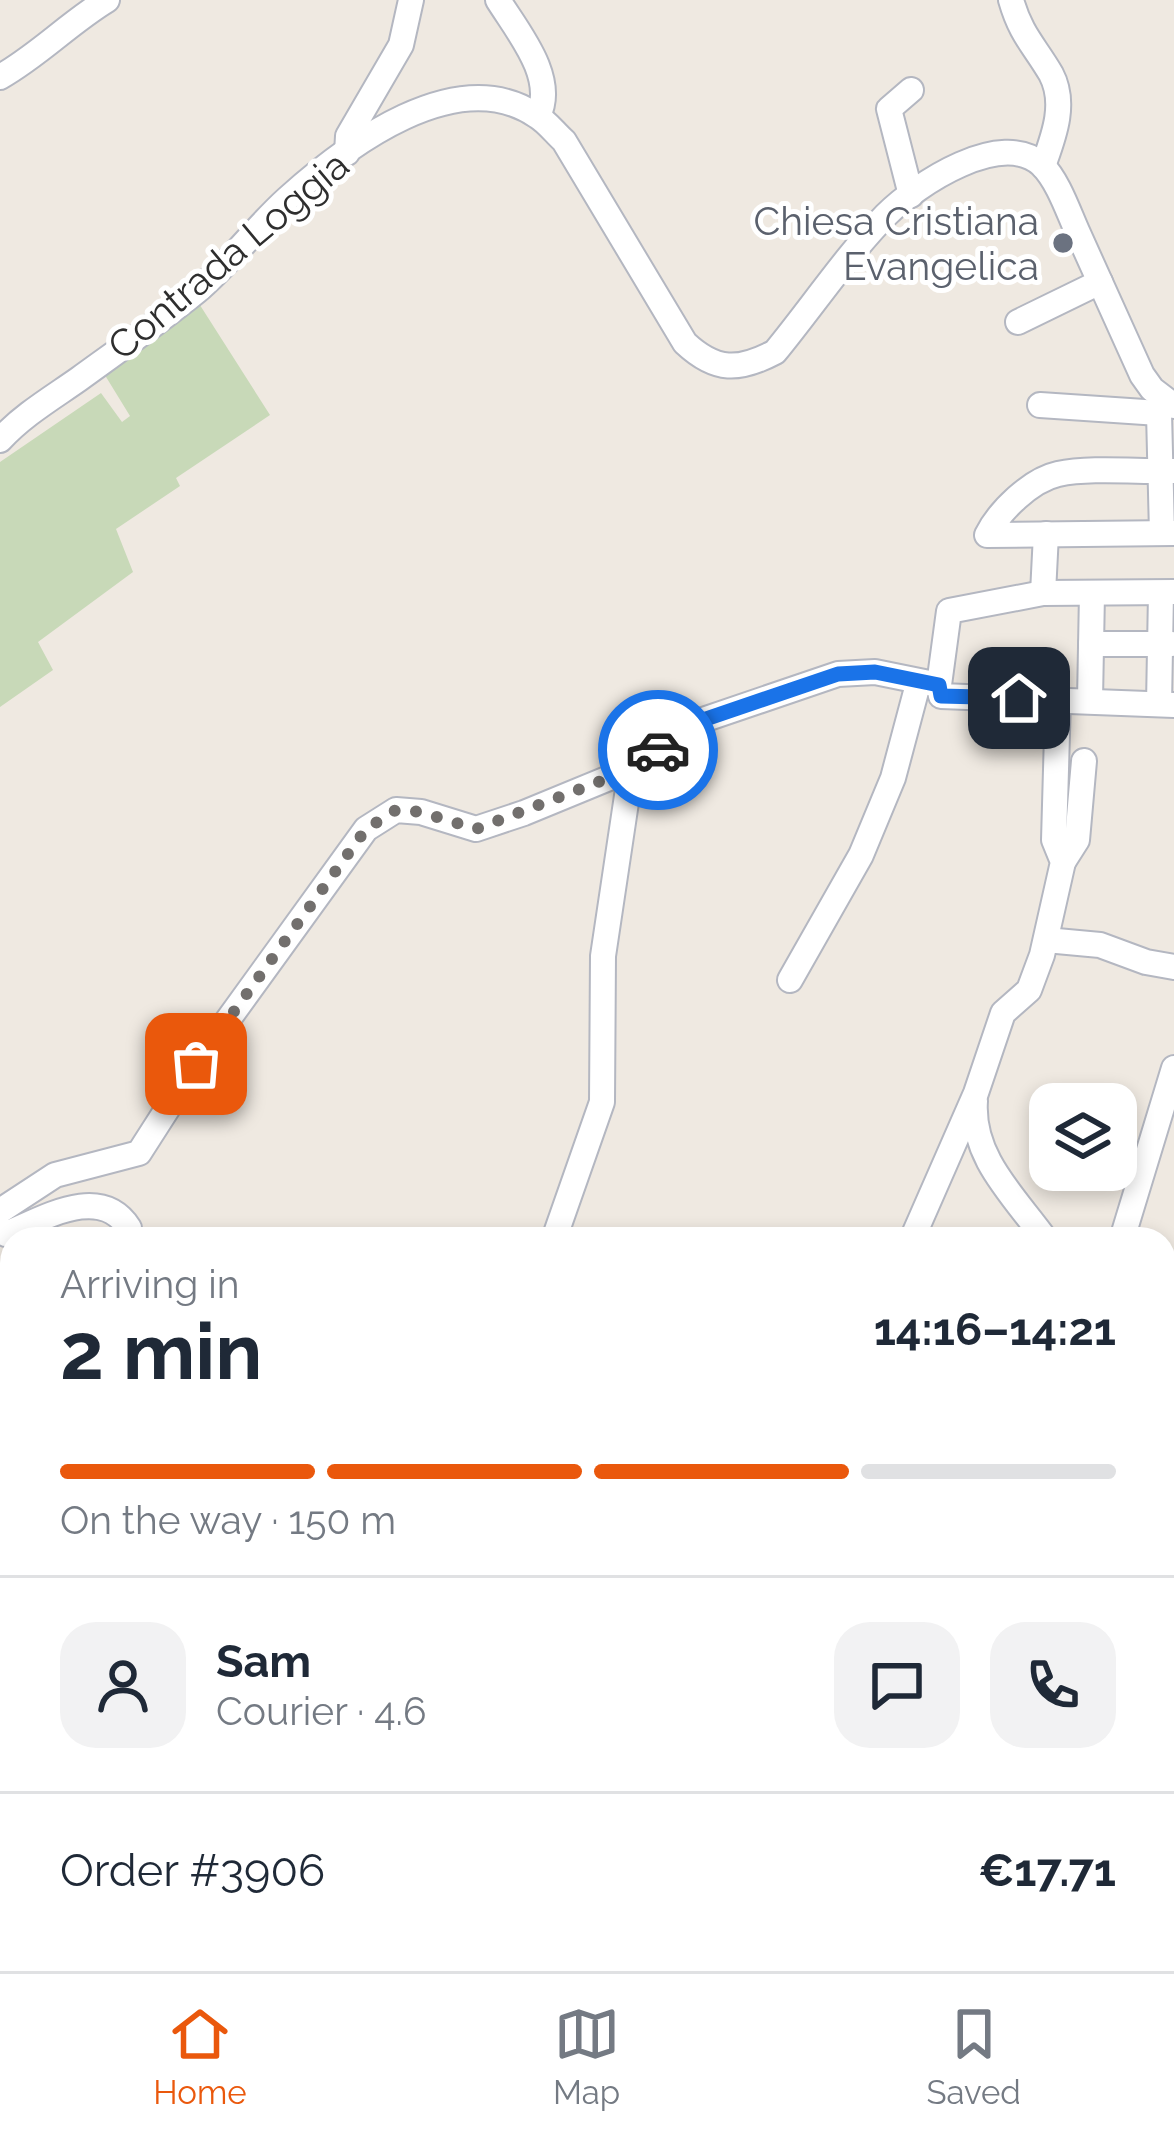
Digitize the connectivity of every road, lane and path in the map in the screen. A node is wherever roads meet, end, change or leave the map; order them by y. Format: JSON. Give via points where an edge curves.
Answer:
{"nodes":[{"id":1,"x":107,"y":0,"type":"edge"},
{"id":2,"x":411,"y":0,"type":"edge"},
{"id":3,"x":498,"y":0,"type":"edge"},
{"id":4,"x":1011,"y":0,"type":"edge"},
{"id":5,"x":0,"y":77,"type":"edge"},
{"id":6,"x":910,"y":89,"type":"dead end"},
{"id":7,"x":538,"y":116,"type":"junction"},
{"id":8,"x":347,"y":153,"type":"junction"},
{"id":9,"x":1043,"y":166,"type":"junction"},
{"id":10,"x":911,"y":195,"type":"junction"},
{"id":11,"x":1100,"y":282,"type":"junction"},
{"id":12,"x":1018,"y":322,"type":"dead end"},
{"id":13,"x":1040,"y":405,"type":"dead end"},
{"id":14,"x":1166,"y":407,"type":"edge"},
{"id":15,"x":0,"y":440,"type":"edge"},
{"id":16,"x":1167,"y":471,"type":"edge"},
{"id":17,"x":1168,"y":533,"type":"edge"},
{"id":18,"x":1046,"y":534,"type":"junction"},
{"id":19,"x":1167,"y":592,"type":"edge"},
{"id":20,"x":1043,"y":593,"type":"junction"},
{"id":21,"x":1091,"y":593,"type":"junction"},
{"id":22,"x":1091,"y":644,"type":"junction"},
{"id":23,"x":1167,"y":644,"type":"edge"},
{"id":24,"x":928,"y":684,"type":"junction"},
{"id":25,"x":1058,"y":699,"type":"junction"},
{"id":26,"x":1090,"y":700,"type":"junction"},
{"id":27,"x":1166,"y":704,"type":"edge"},
{"id":28,"x":1084,"y":761,"type":"dead end"},
{"id":29,"x":632,"y":769,"type":"junction"},
{"id":30,"x":1064,"y":862,"type":"junction"},
{"id":31,"x":1046,"y":940,"type":"junction"},
{"id":32,"x":1174,"y":968,"type":"edge"},
{"id":33,"x":790,"y":980,"type":"dead end"},
{"id":34,"x":1174,"y":1068,"type":"edge"},
{"id":35,"x":976,"y":1093,"type":"junction"},
{"id":36,"x":0,"y":1211,"type":"edge"},
{"id":37,"x":24,"y":1227,"type":"edge"},
{"id":38,"x":128,"y":1227,"type":"edge"},
{"id":39,"x":558,"y":1227,"type":"edge"},
{"id":40,"x":917,"y":1227,"type":"edge"},
{"id":41,"x":1036,"y":1227,"type":"edge"},
{"id":42,"x":1126,"y":1227,"type":"edge"}],
"edges":[{"from":1,"to":5,"type":"street"},
{"from":2,"to":8,"type":"street","via":[[401,45],[348,136]]},
{"from":3,"to":7,"type":"street","via":[[531,52],[545,101]]},
{"from":4,"to":9,"type":"street","via":[[1056,90],[1056,130]]},
{"from":6,"to":10,"type":"street","via":[[889,109]]},
{"from":7,"to":8,"type":"street","name":"Contrada Loggia","via":[[491,98],[461,97],[424,108]]},
{"from":7,"to":10,"type":"street","via":[[578,160],[685,343],[721,367],[776,352]]},
{"from":8,"to":15,"type":"street","name":"Contrada Loggia","via":[[285,201],[201,287]]},
{"from":9,"to":10,"type":"street","via":[[1015,153],[989,154]]},
{"from":9,"to":11,"type":"street"},
{"from":11,"to":12,"type":"street"},
{"from":11,"to":14,"type":"street"},
{"from":13,"to":14,"type":"street"},
{"from":14,"to":16,"type":"street"},
{"from":16,"to":17,"type":"street"},
{"from":16,"to":18,"type":"street","via":[[1057,474],[995,519],[987,535]]},
{"from":17,"to":18,"type":"street"},
{"from":18,"to":20,"type":"street"},
{"from":19,"to":21,"type":"street"},
{"from":19,"to":23,"type":"street"},
{"from":20,"to":21,"type":"street"},
{"from":20,"to":24,"type":"street","via":[[949,611]]},
{"from":21,"to":22,"type":"street"},
{"from":22,"to":23,"type":"street"},
{"from":22,"to":26,"type":"street"},
{"from":23,"to":27,"type":"street"},
{"from":24,"to":25,"type":"street","via":[[941,696]]},
{"from":24,"to":29,"type":"street","via":[[875,672],[838,674],[697,722]]},
{"from":24,"to":33,"type":"street","via":[[861,855]]},
{"from":25,"to":26,"type":"street"},
{"from":25,"to":30,"type":"street","via":[[1054,840]]},
{"from":26,"to":27,"type":"street"},
{"from":28,"to":30,"type":"street","via":[[1077,840]]},
{"from":29,"to":36,"type":"street","via":[[476,829],[396,810],[366,829],[139,1154],[55,1175]]},
{"from":29,"to":39,"type":"street","via":[[603,956],[602,1102]]},
{"from":30,"to":31,"type":"street"},
{"from":31,"to":32,"type":"street","via":[[1100,945]]},
{"from":31,"to":35,"type":"street","via":[[1029,990],[1003,1013]]},
{"from":34,"to":42,"type":"street"},
{"from":35,"to":40,"type":"street"},
{"from":35,"to":41,"type":"street","via":[[976,1139]]},
{"from":37,"to":38,"type":"street","via":[[96,1206]]}]}
